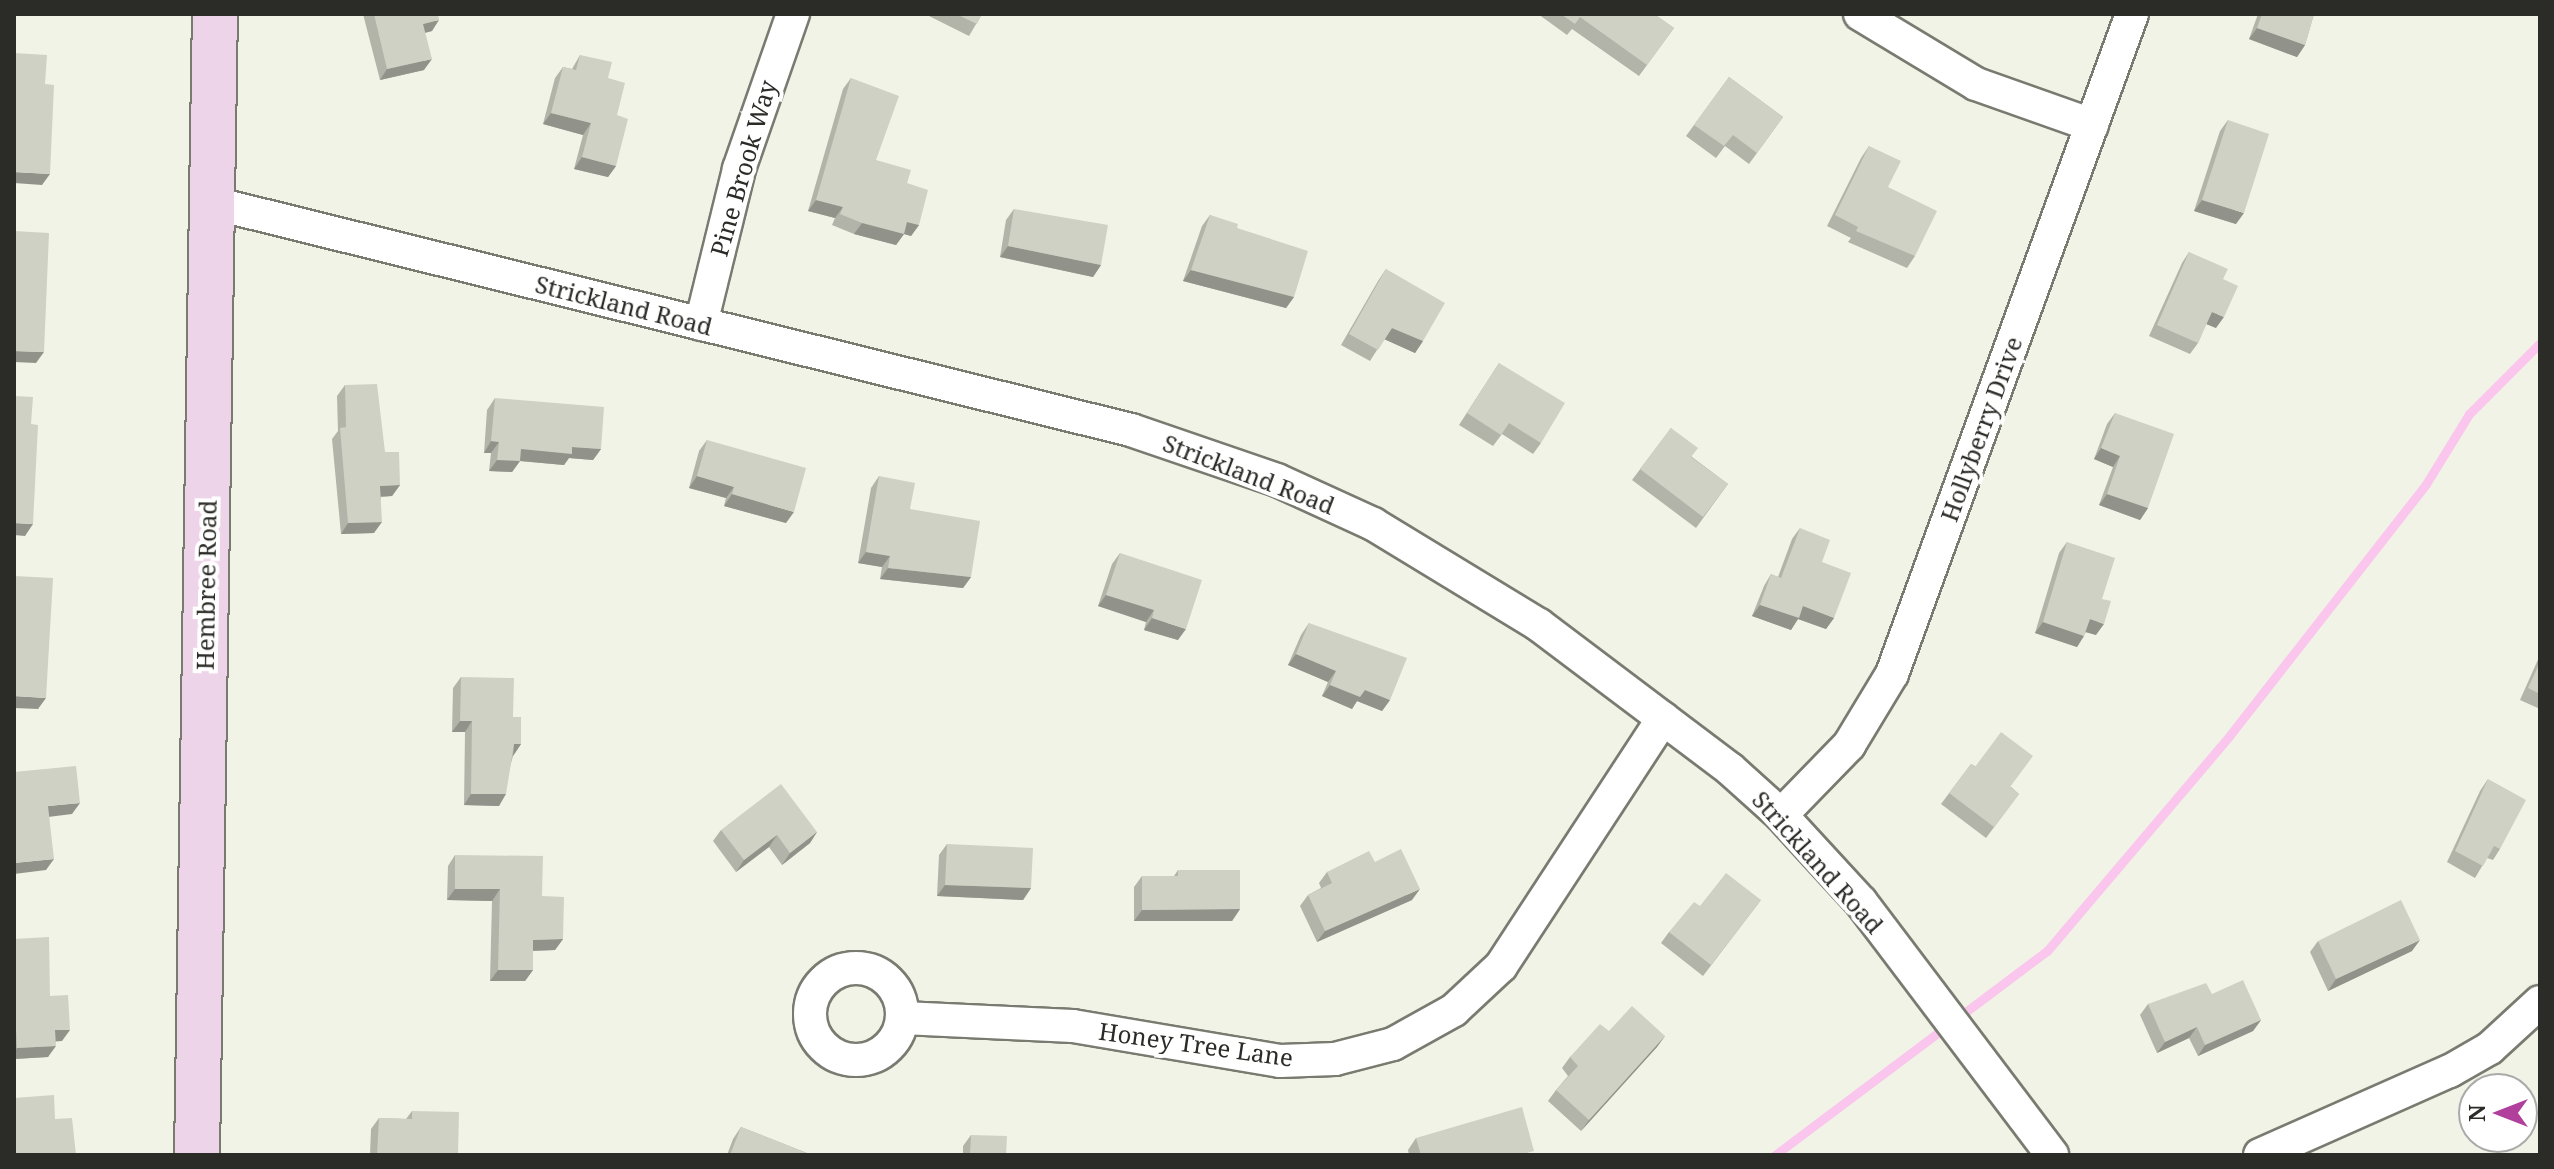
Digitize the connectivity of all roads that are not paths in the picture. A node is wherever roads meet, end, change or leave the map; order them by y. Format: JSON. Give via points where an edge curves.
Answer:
{"nodes":[{"id":1,"x":215,"y":14,"type":"edge"},
{"id":2,"x":793,"y":14,"type":"edge"},
{"id":3,"x":1860,"y":14,"type":"edge"},
{"id":4,"x":2132,"y":14,"type":"edge"},
{"id":5,"x":2092,"y":125,"type":"junction"},
{"id":6,"x":213,"y":203,"type":"junction"},
{"id":7,"x":701,"y":324,"type":"junction"},
{"id":8,"x":1663,"y":718,"type":"junction"},
{"id":9,"x":1781,"y":815,"type":"junction"},
{"id":10,"x":2540,"y":1002,"type":"edge"},
{"id":11,"x":903,"y":1018,"type":"dead end"},
{"id":12,"x":197,"y":1155,"type":"edge"},
{"id":13,"x":2052,"y":1155,"type":"edge"},
{"id":14,"x":2260,"y":1155,"type":"edge"}],
"edges":[{"from":1,"to":6,"type":"street","name":"Hembree Road"},
{"from":2,"to":7,"type":"street","name":"Pine Brook Way","via":[[739,169]]},
{"from":3,"to":5,"type":"street","via":[[1976,84]]},
{"from":4,"to":5,"type":"street","name":"Hollyberry Drive"},
{"from":5,"to":9,"type":"street","name":"Hollyberry Drive","via":[[1892,674],[1849,745]]},
{"from":6,"to":7,"type":"street","name":"Strickland Road"},
{"from":6,"to":12,"type":"street","name":"Hembree Road"},
{"from":7,"to":8,"type":"street","name":"Strickland Road","via":[[1131,430],[1277,480],[1373,524],[1465,576]]},
{"from":8,"to":9,"type":"street","name":"Strickland Road"},
{"from":8,"to":11,"type":"street","name":"Honey Tree Lane","via":[[1501,966],[1454,1010],[1393,1044],[1335,1059],[1280,1061],[1073,1026]]},
{"from":9,"to":13,"type":"street","name":"Strickland Road","via":[[1861,902]]},
{"from":10,"to":14,"type":"street","via":[[2490,1048],[2450,1071]]}]}
